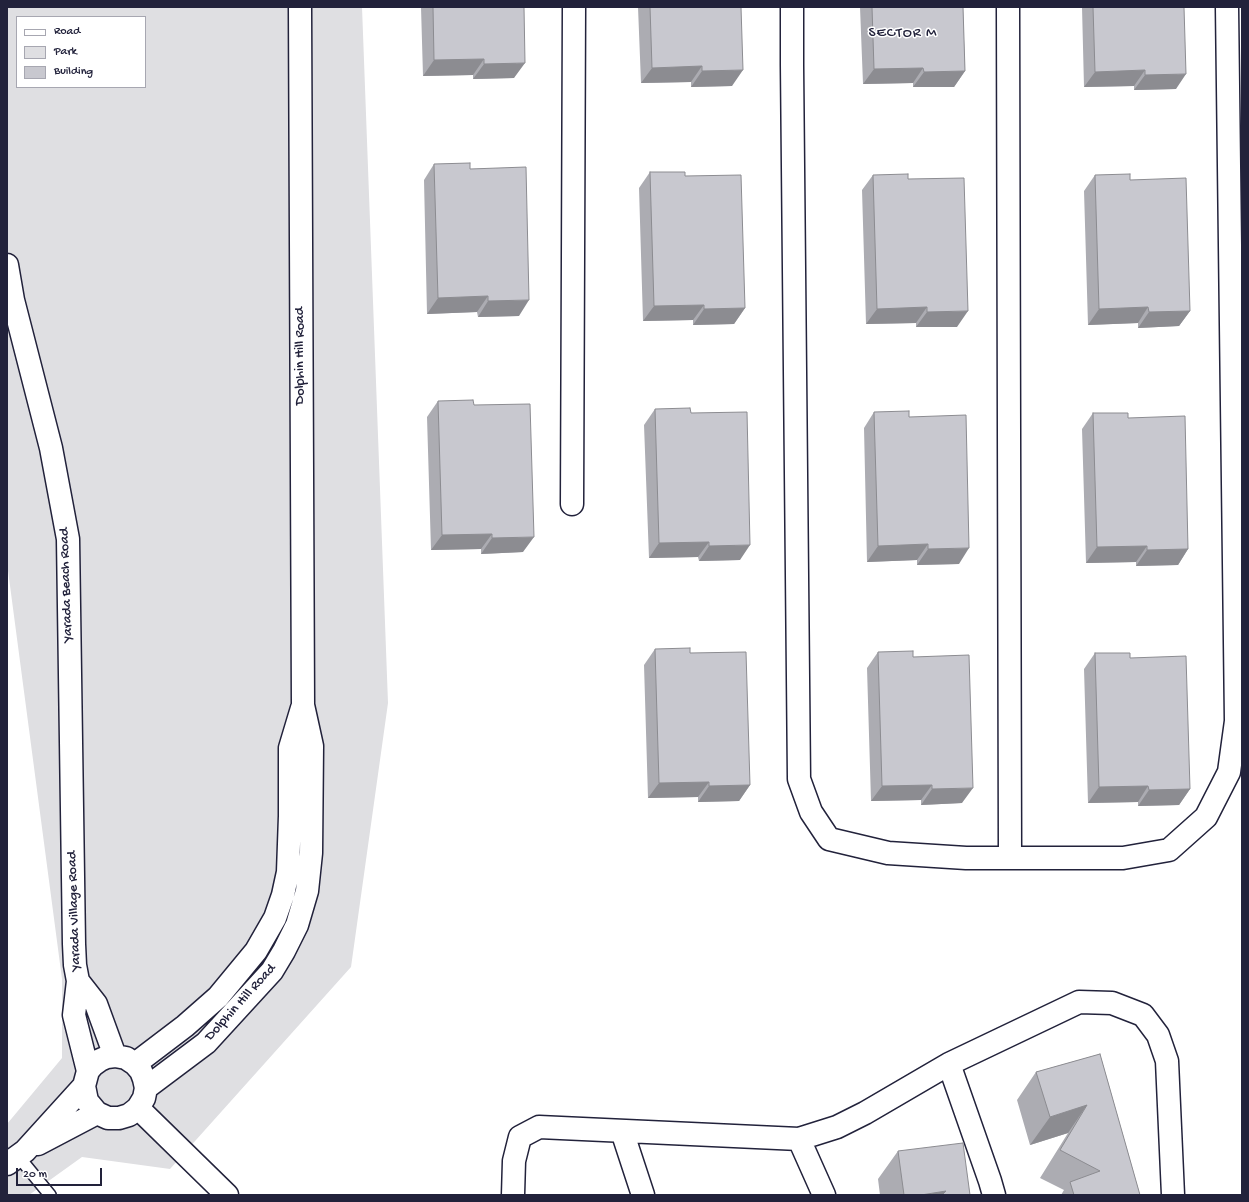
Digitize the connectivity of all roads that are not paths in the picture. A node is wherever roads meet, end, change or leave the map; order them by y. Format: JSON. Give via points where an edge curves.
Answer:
{"nodes":[{"id":1,"x":300,"y":7,"type":"edge"},
{"id":2,"x":574,"y":7,"type":"edge"},
{"id":3,"x":792,"y":7,"type":"edge"},
{"id":4,"x":1008,"y":7,"type":"edge"},
{"id":5,"x":1227,"y":7,"type":"edge"},
{"id":6,"x":1235,"y":83,"type":"edge"},
{"id":7,"x":7,"y":265,"type":"edge"},
{"id":8,"x":572,"y":504,"type":"dead end"},
{"id":9,"x":303,"y":705,"type":"junction"},
{"id":10,"x":73,"y":840,"type":"joint"},
{"id":11,"x":1010,"y":857,"type":"junction"},
{"id":12,"x":78,"y":981,"type":"junction"},
{"id":13,"x":115,"y":1056,"type":"junction"},
{"id":14,"x":136,"y":1064,"type":"junction"},
{"id":15,"x":949,"y":1064,"type":"junction"},
{"id":16,"x":86,"y":1078,"type":"junction"},
{"id":17,"x":146,"y":1088,"type":"junction"},
{"id":18,"x":138,"y":1108,"type":"junction"},
{"id":19,"x":98,"y":1113,"type":"junction"},
{"id":20,"x":622,"y":1131,"type":"junction"},
{"id":21,"x":799,"y":1140,"type":"junction"},
{"id":22,"x":17,"y":1157,"type":"edge"},
{"id":23,"x":50,"y":1195,"type":"edge"},
{"id":24,"x":227,"y":1195,"type":"edge"},
{"id":25,"x":514,"y":1195,"type":"edge"},
{"id":26,"x":643,"y":1195,"type":"edge"},
{"id":27,"x":824,"y":1195,"type":"edge"},
{"id":28,"x":994,"y":1195,"type":"edge"},
{"id":29,"x":1173,"y":1195,"type":"edge"}],
"edges":[{"from":1,"to":9,"type":"street","name":"Dolphin Hill Road"},
{"from":2,"to":8,"type":"street"},
{"from":3,"to":11,"type":"street","via":[[799,778],[811,812],[829,839],[888,853],[966,858]]},
{"from":4,"to":11,"type":"street"},
{"from":5,"to":6,"type":"street"},
{"from":6,"to":11,"type":"street","via":[[1236,721],[1229,772],[1206,817],[1169,850],[1123,858]]},
{"from":7,"to":10,"type":"street","name":"Yarada Beach Road","via":[[13,300],[52,448],[68,539]]},
{"from":9,"to":14,"type":"street","name":"Dolphin Hill Road","via":[[290,748],[288,872],[275,918],[256,951],[218,997]]},
{"from":9,"to":17,"type":"street","name":"Dolphin Hill Road","via":[[312,746],[311,853],[307,891],[297,925],[272,972],[254,992],[206,1043]]},
{"from":10,"to":12,"type":"street","name":"Yarada Village Road","via":[[74,944]]},
{"from":12,"to":13,"type":"street","name":"Yarada Village Road","via":[[96,1004]]},
{"from":12,"to":16,"type":"street","name":"Yarada Village Road","via":[[74,1015]]},
{"from":13,"to":14,"type":"street","via":[[126,1058]]},
{"from":13,"to":16,"type":"street","via":[[93,1064]]},
{"from":14,"to":17,"type":"street","via":[[143,1075]]},
{"from":15,"to":21,"type":"street","via":[[842,1124]]},
{"from":15,"to":28,"type":"street"},
{"from":15,"to":29,"type":"street","via":[[1079,1002],[1112,1003],[1143,1015],[1158,1035],[1167,1061]]},
{"from":16,"to":19,"type":"street","via":[[87,1101]]},
{"from":16,"to":22,"type":"street"},
{"from":17,"to":18,"type":"street"},
{"from":18,"to":19,"type":"street","via":[[129,1115],[119,1118],[108,1118]]},
{"from":18,"to":24,"type":"street"},
{"from":19,"to":22,"type":"street"},
{"from":20,"to":21,"type":"street"},
{"from":20,"to":25,"type":"street","via":[[539,1127],[520,1137],[514,1161]]},
{"from":20,"to":26,"type":"street"},
{"from":21,"to":27,"type":"street"},
{"from":22,"to":23,"type":"lane"}]}
